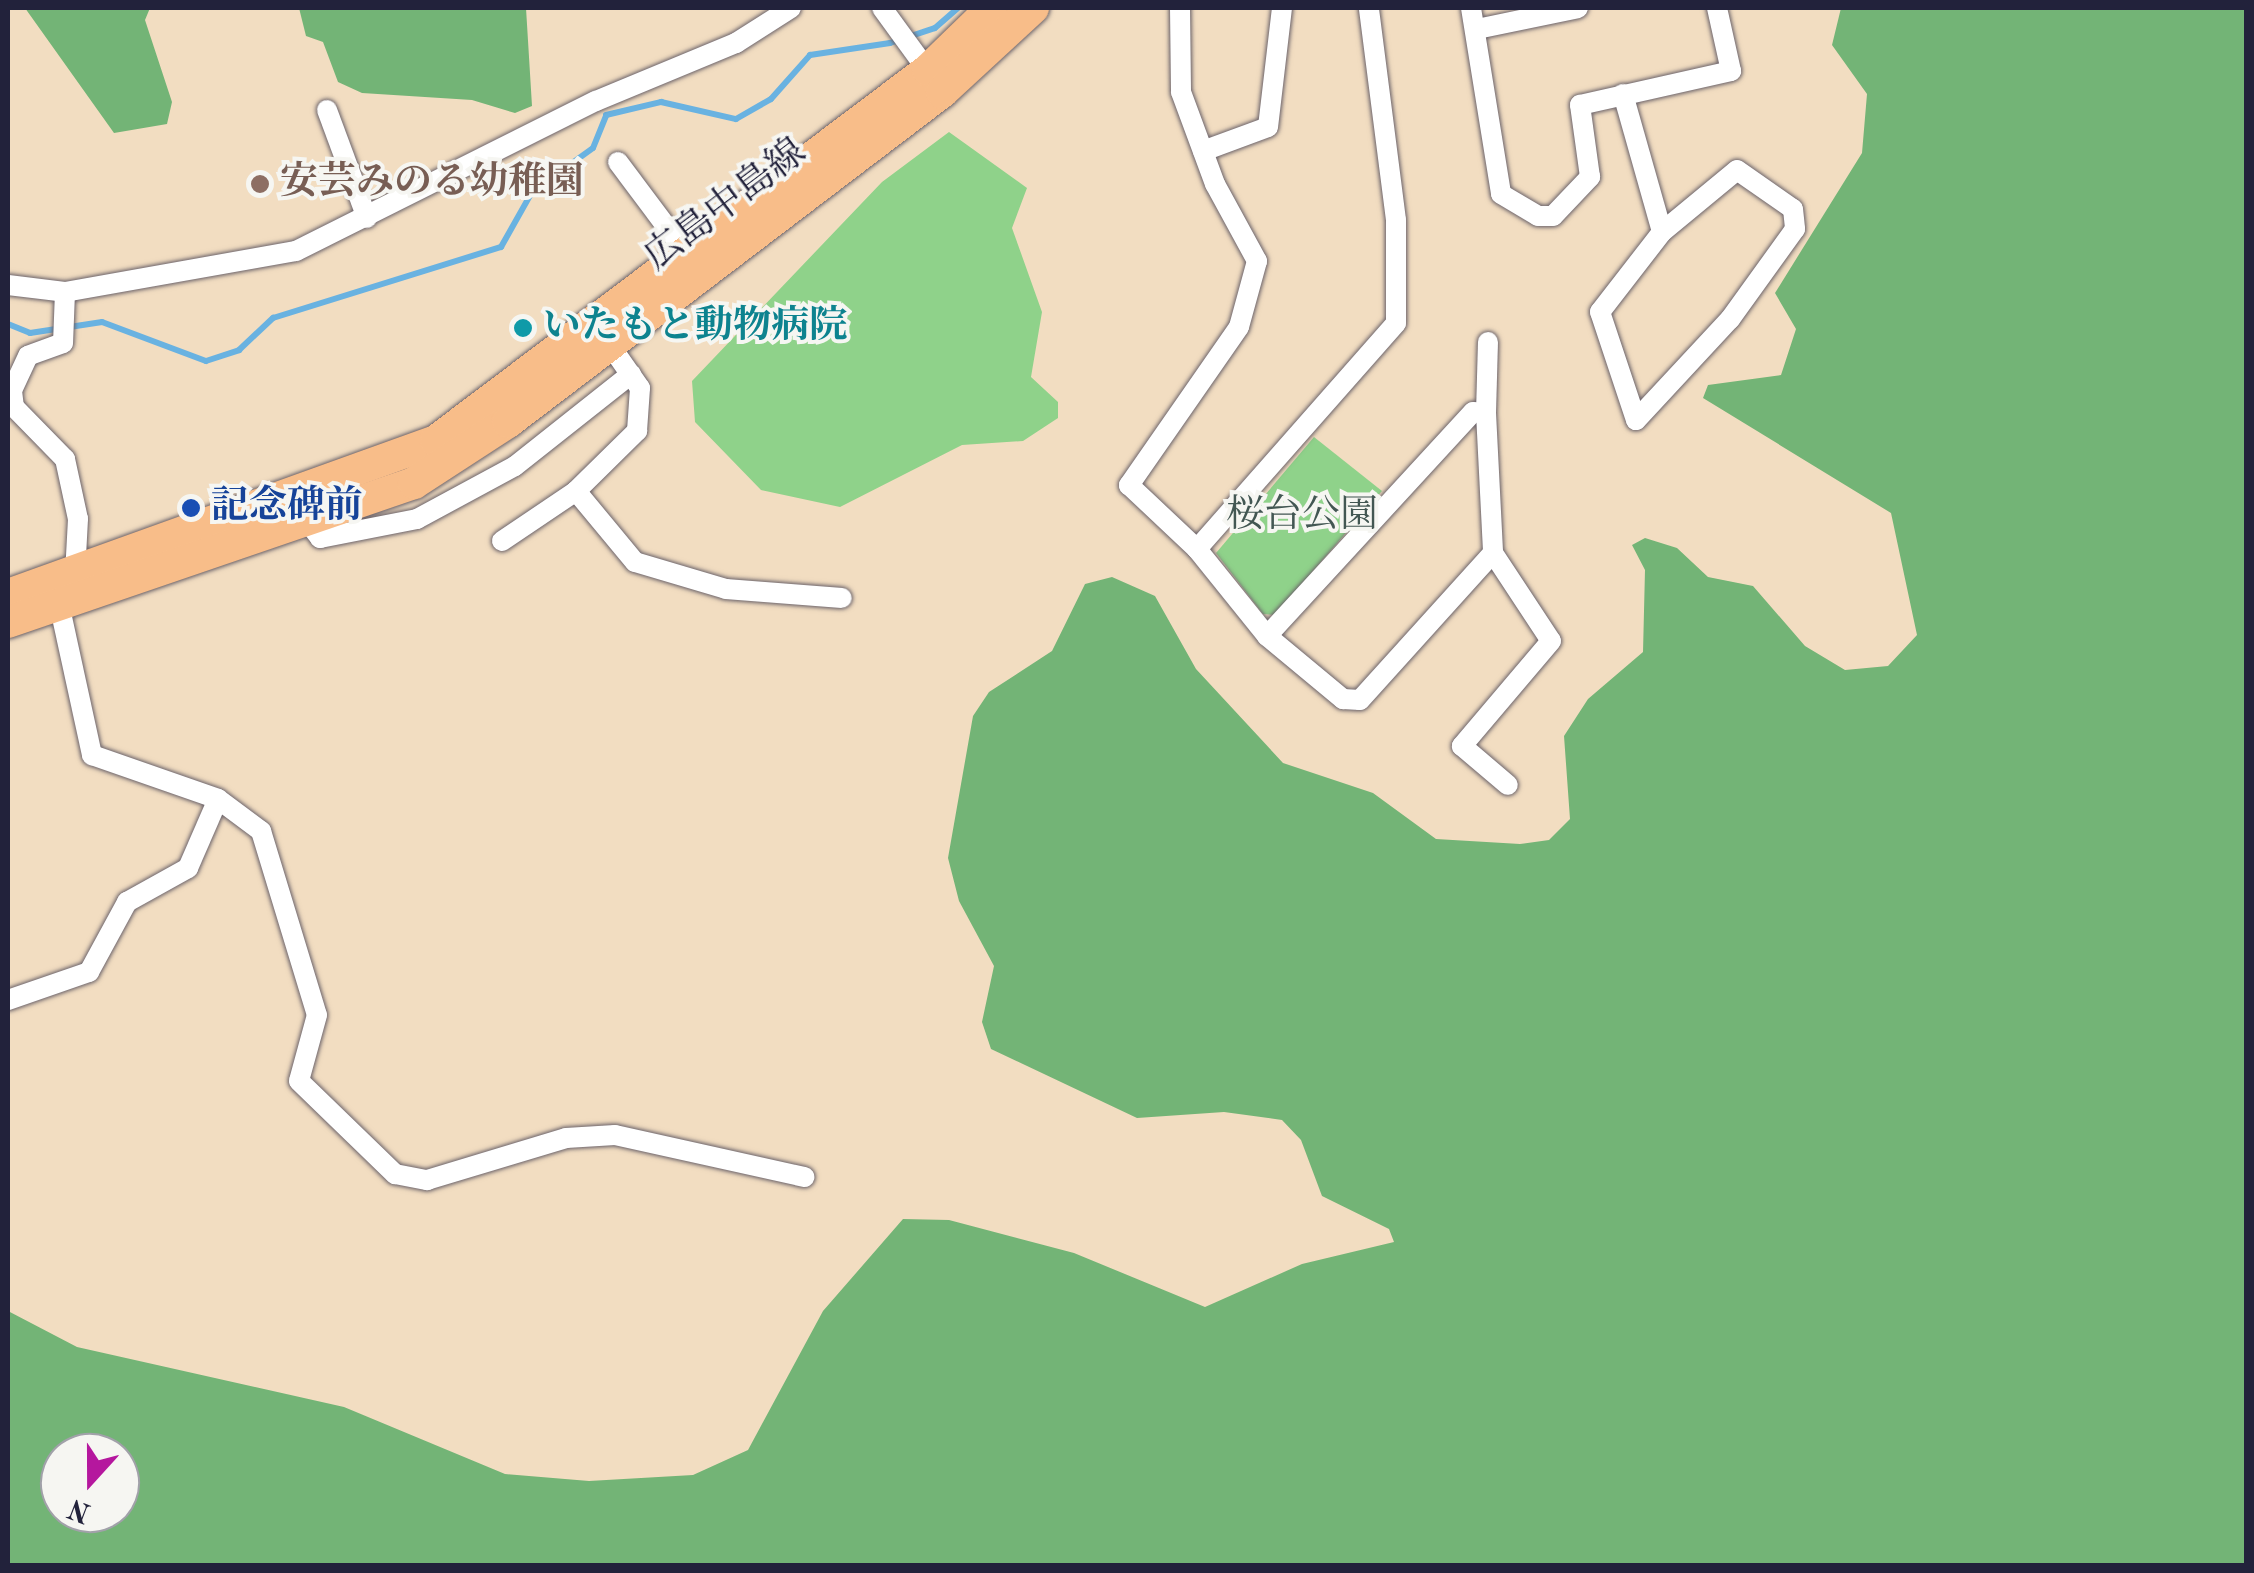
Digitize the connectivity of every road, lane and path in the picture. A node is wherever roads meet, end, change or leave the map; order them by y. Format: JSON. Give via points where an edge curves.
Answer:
{"nodes":[{"id":1,"x":791,"y":8,"type":"edge"},
{"id":2,"x":882,"y":8,"type":"edge"},
{"id":3,"x":992,"y":8,"type":"edge"},
{"id":4,"x":1033,"y":8,"type":"edge"},
{"id":5,"x":1180,"y":8,"type":"edge"},
{"id":6,"x":1282,"y":8,"type":"edge"},
{"id":7,"x":1370,"y":8,"type":"edge"},
{"id":8,"x":1471,"y":8,"type":"edge"},
{"id":9,"x":1578,"y":8,"type":"edge"},
{"id":10,"x":1717,"y":8,"type":"edge"},
{"id":11,"x":1476,"y":29,"type":"junction"},
{"id":12,"x":935,"y":81,"type":"junction"},
{"id":13,"x":1623,"y":94,"type":"junction"},
{"id":14,"x":326,"y":110,"type":"dead end"},
{"id":15,"x":1203,"y":151,"type":"junction"},
{"id":16,"x":618,"y":162,"type":"dead end"},
{"id":17,"x":366,"y":218,"type":"junction"},
{"id":18,"x":1662,"y":232,"type":"junction"},
{"id":19,"x":695,"y":265,"type":"junction"},
{"id":20,"x":8,"y":285,"type":"edge"},
{"id":21,"x":65,"y":292,"type":"junction"},
{"id":22,"x":1488,"y":342,"type":"dead end"},
{"id":23,"x":610,"y":345,"type":"junction"},
{"id":24,"x":631,"y":374,"type":"junction"},
{"id":25,"x":1486,"y":413,"type":"junction"},
{"id":26,"x":576,"y":491,"type":"junction"},
{"id":27,"x":299,"y":509,"type":"junction"},
{"id":28,"x":502,"y":541,"type":"dead end"},
{"id":29,"x":1198,"y":548,"type":"junction"},
{"id":30,"x":1493,"y":553,"type":"junction"},
{"id":31,"x":81,"y":567,"type":"junction"},
{"id":32,"x":48,"y":593,"type":"junction"},
{"id":33,"x":8,"y":595,"type":"edge"},
{"id":34,"x":842,"y":598,"type":"dead end"},
{"id":35,"x":8,"y":622,"type":"edge"},
{"id":36,"x":1267,"y":636,"type":"junction"},
{"id":37,"x":1508,"y":785,"type":"dead end"},
{"id":38,"x":218,"y":799,"type":"junction"},
{"id":39,"x":8,"y":1000,"type":"edge"},
{"id":40,"x":804,"y":1178,"type":"dead end"}],
"edges":[{"from":1,"to":17,"type":"street","via":[[736,43],[596,101]]},
{"from":2,"to":12,"type":"street"},
{"from":3,"to":12,"type":"main road","name":"広島中島線"},
{"from":4,"to":12,"type":"main road","name":"広島中島線"},
{"from":5,"to":15,"type":"street","via":[[1181,92]]},
{"from":6,"to":15,"type":"street","via":[[1268,127]]},
{"from":7,"to":29,"type":"street","via":[[1396,220],[1396,322]]},
{"from":8,"to":11,"type":"street"},
{"from":9,"to":11,"type":"street"},
{"from":10,"to":13,"type":"street","via":[[1731,71]]},
{"from":11,"to":13,"type":"street","via":[[1501,194],[1538,216],[1552,216],[1590,177],[1580,105]]},
{"from":12,"to":19,"type":"main road","name":"広島中島線"},
{"from":13,"to":18,"type":"street"},
{"from":14,"to":17,"type":"street"},
{"from":15,"to":29,"type":"street","via":[[1257,260],[1239,326],[1129,486]]},
{"from":16,"to":19,"type":"street"},
{"from":17,"to":21,"type":"street","via":[[266,260]]},
{"from":18,"to":18,"type":"street","via":[[1600,312],[1636,420],[1730,319],[1795,229],[1793,209],[1737,170]]},
{"from":19,"to":23,"type":"main road","name":"広島中島線"},
{"from":19,"to":27,"type":"main road","name":"広島中島線","via":[[436,441]]},
{"from":20,"to":21,"type":"street"},
{"from":21,"to":31,"type":"street","via":[[63,342],[28,356],[12,391],[14,406],[65,459]]},
{"from":22,"to":25,"type":"street"},
{"from":23,"to":24,"type":"street"},
{"from":23,"to":27,"type":"main road","name":"広島中島線","via":[[414,482]]},
{"from":24,"to":26,"type":"street","via":[[640,388],[637,432]]},
{"from":24,"to":27,"type":"street","via":[[526,458],[445,506],[320,538]]},
{"from":25,"to":30,"type":"street"},
{"from":25,"to":36,"type":"street","via":[[1448,433]]},
{"from":26,"to":28,"type":"street"},
{"from":26,"to":34,"type":"street","via":[[635,562],[726,588]]},
{"from":27,"to":31,"type":"main road","name":"広島中島線"},
{"from":27,"to":32,"type":"main road","name":"広島中島線"},
{"from":29,"to":36,"type":"street"},
{"from":30,"to":36,"type":"street","via":[[1360,700],[1326,690]]},
{"from":30,"to":37,"type":"street","via":[[1551,641],[1462,746]]},
{"from":31,"to":32,"type":"main road","name":"広島中島線"},
{"from":32,"to":33,"type":"main road","name":"広島中島線"},
{"from":32,"to":35,"type":"main road","name":"広島中島線"},
{"from":32,"to":38,"type":"street","via":[[92,755]]},
{"from":38,"to":39,"type":"street","via":[[188,868],[127,902],[89,972]]},
{"from":38,"to":40,"type":"street","via":[[262,831],[291,913],[317,1015],[299,1082],[395,1174],[426,1180],[566,1138],[615,1135]]}]}
